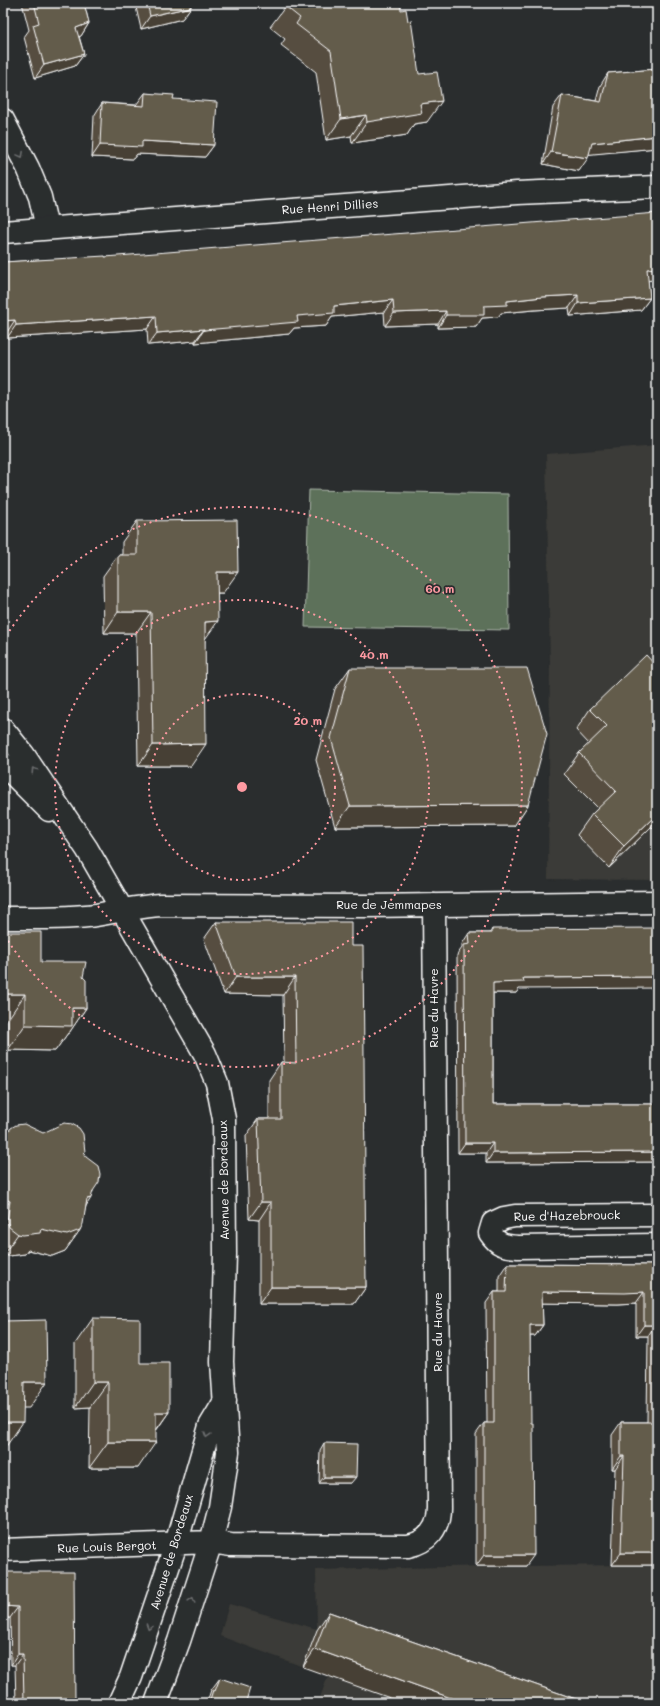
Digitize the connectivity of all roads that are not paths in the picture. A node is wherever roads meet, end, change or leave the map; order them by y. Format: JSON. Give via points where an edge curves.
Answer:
{"nodes":[{"id":1,"x":3,"y":120,"type":"edge"},
{"id":2,"x":657,"y":187,"type":"edge"},
{"id":3,"x":47,"y":228,"type":"junction"},
{"id":4,"x":3,"y":232,"type":"edge"},
{"id":5,"x":3,"y":730,"type":"edge"},
{"id":6,"x":3,"y":764,"type":"edge"},
{"id":7,"x":87,"y":849,"type":"junction"},
{"id":8,"x":657,"y":902,"type":"edge"},
{"id":9,"x":434,"y":905,"type":"junction"},
{"id":10,"x":121,"y":910,"type":"junction"},
{"id":11,"x":3,"y":918,"type":"edge"},
{"id":12,"x":657,"y":1215,"type":"edge"},
{"id":13,"x":657,"y":1245,"type":"edge"},
{"id":14,"x":225,"y":1401,"type":"junction"},
{"id":15,"x":211,"y":1542,"type":"junction"},
{"id":16,"x":176,"y":1544,"type":"junction"},
{"id":17,"x":3,"y":1550,"type":"edge"},
{"id":18,"x":119,"y":1703,"type":"edge"},
{"id":19,"x":156,"y":1703,"type":"edge"}],
"edges":[{"from":1,"to":3,"type":"street","one_way":true,"via":[[40,197]]},
{"from":2,"to":3,"type":"street","name":"Rue Henri Dillies","via":[[517,193]]},
{"from":3,"to":4,"type":"street","name":"Rue Henri Dillies"},
{"from":7,"to":5,"type":"street","name":"Avenue de Bordeaux","one_way":true,"via":[[23,754]]},
{"from":6,"to":7,"type":"street","name":"Avenue de Bordeaux"},
{"from":7,"to":10,"type":"street","name":"Avenue de Bordeaux"},
{"from":8,"to":9,"type":"street","name":"Rue de Jemmapes"},
{"from":9,"to":10,"type":"street","name":"Rue de Jemmapes","via":[[160,905]]},
{"from":9,"to":15,"type":"street","name":"Rue du Havre","via":[[439,1517],[432,1533],[418,1544],[408,1546],[231,1545]]},
{"from":10,"to":11,"type":"street","name":"Rue de Jemmapes","via":[[67,918]]},
{"from":10,"to":14,"type":"street","name":"Avenue de Bordeaux","via":[[205,1054],[217,1083],[224,1119],[225,1254],[222,1362]]},
{"from":12,"to":13,"type":"street","name":"Rue d'Hazebrouck","via":[[514,1216],[493,1223],[490,1233],[500,1244],[518,1247]]},
{"from":14,"to":15,"type":"street","name":"Avenue de Bordeaux","via":[[228,1452],[220,1507]]},
{"from":14,"to":16,"type":"street","name":"Avenue de Bordeaux","one_way":true,"via":[[210,1426]]},
{"from":15,"to":16,"type":"street","name":"Rue Louis Bergot"},
{"from":19,"to":15,"type":"street","name":"Avenue de Bordeaux","one_way":true,"via":[[180,1641]]},
{"from":16,"to":17,"type":"street","name":"Rue Louis Bergot"},
{"from":16,"to":18,"type":"street","name":"Avenue de Bordeaux","one_way":true,"via":[[131,1677]]}]}
